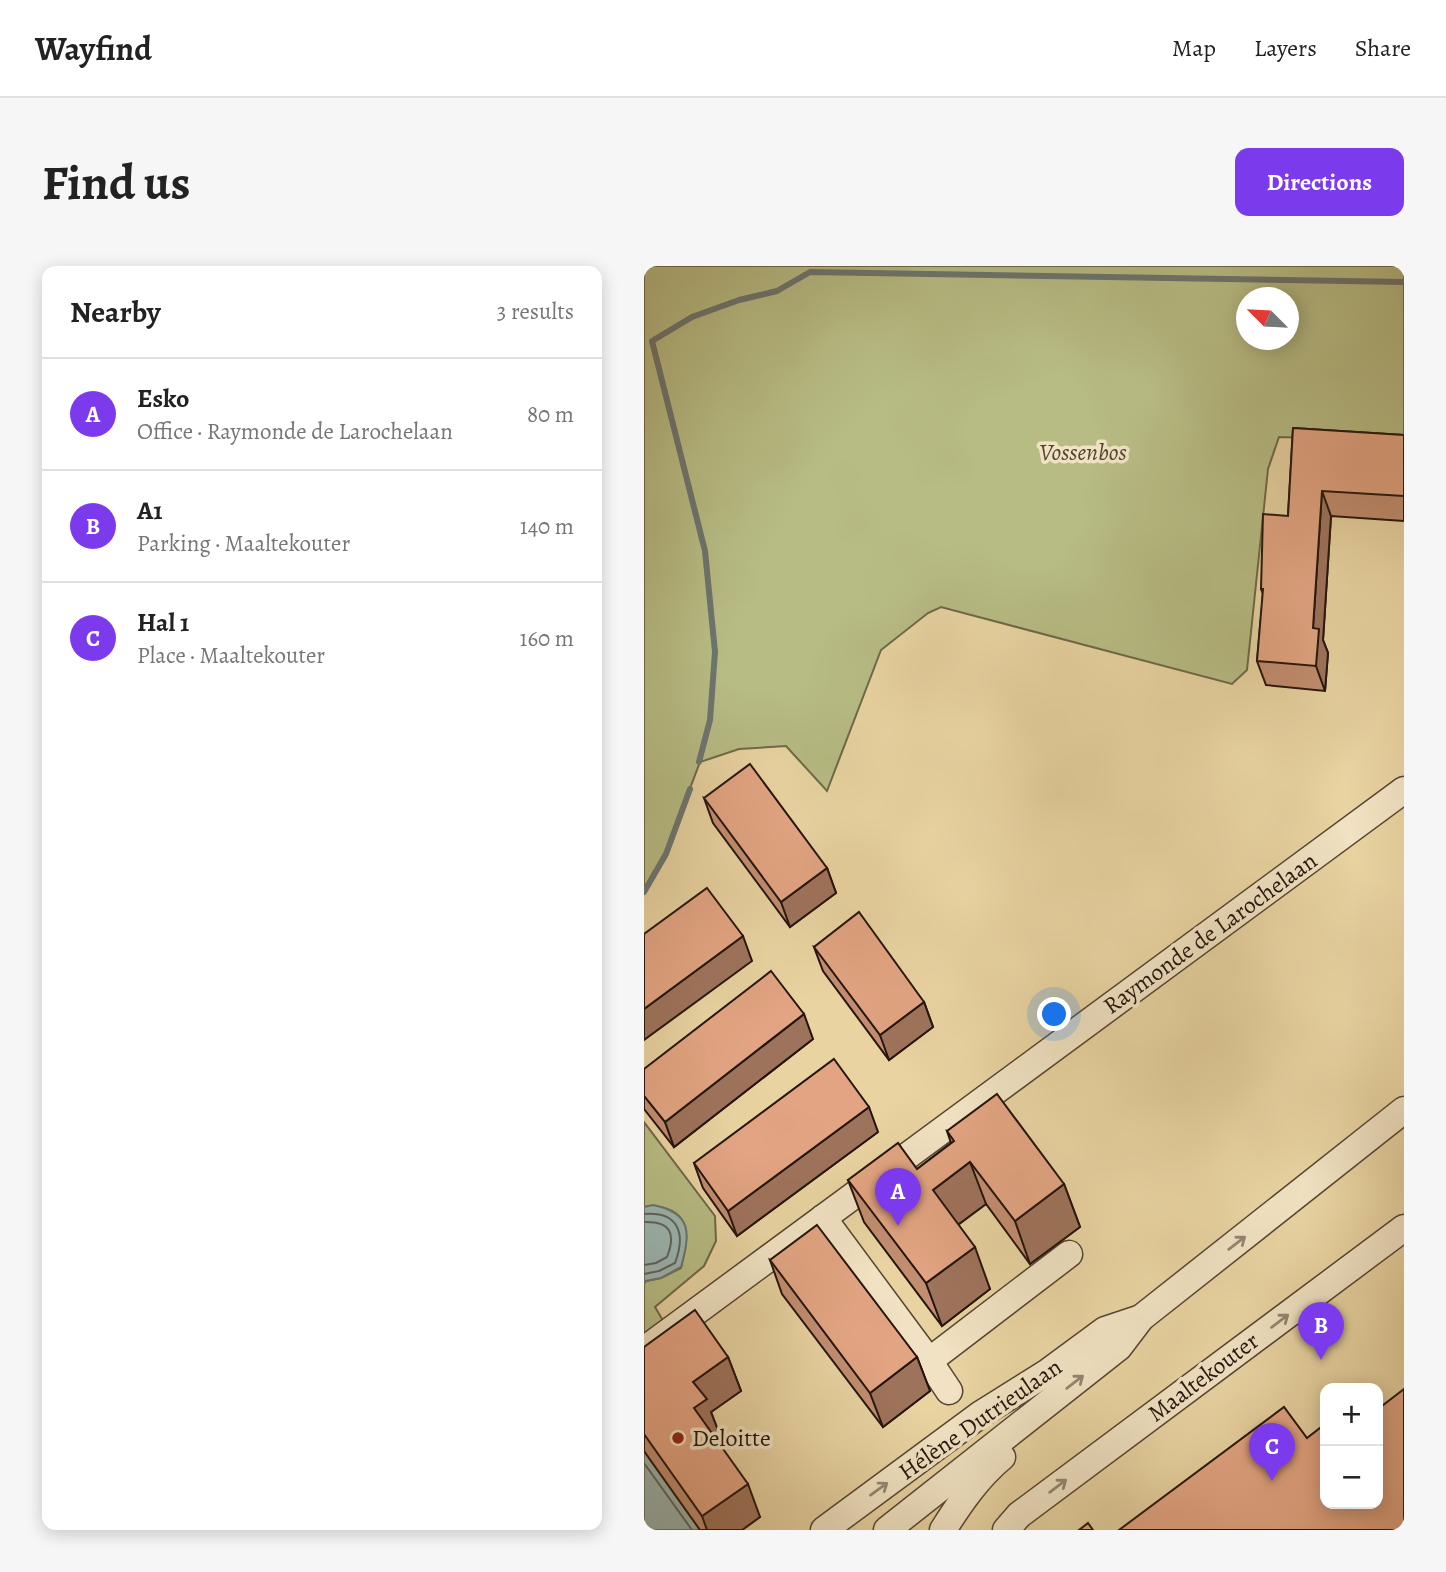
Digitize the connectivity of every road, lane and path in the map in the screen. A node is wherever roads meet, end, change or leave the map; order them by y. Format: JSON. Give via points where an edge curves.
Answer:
{"nodes":[{"id":1,"x":1404,"y":790,"type":"edge"},
{"id":2,"x":1404,"y":1110,"type":"edge"},
{"id":3,"x":822,"y":1218,"type":"junction"},
{"id":4,"x":1404,"y":1228,"type":"edge"},
{"id":5,"x":1069,"y":1254,"type":"dead end"},
{"id":6,"x":1141,"y":1318,"type":"junction"},
{"id":7,"x":644,"y":1350,"type":"edge"},
{"id":8,"x":929,"y":1360,"type":"junction"},
{"id":9,"x":949,"y":1391,"type":"dead end"},
{"id":10,"x":1030,"y":1417,"type":"junction"},
{"id":11,"x":824,"y":1530,"type":"edge"},
{"id":12,"x":887,"y":1530,"type":"edge"},
{"id":13,"x":943,"y":1530,"type":"edge"},
{"id":14,"x":1006,"y":1530,"type":"edge"}],
"edges":[{"from":1,"to":3,"type":"street","name":"Raymonde de Larochelaan"},
{"from":6,"to":2,"type":"street","name":"Hélène Dutrieulaan","one_way":true},
{"from":3,"to":7,"type":"street","name":"Raymonde de Larochelaan"},
{"from":3,"to":8,"type":"street"},
{"from":14,"to":4,"type":"street","name":"Maaltekouter","one_way":true,"via":[[1019,1515]]},
{"from":5,"to":8,"type":"street"},
{"from":10,"to":6,"type":"street","name":"Hélène Dutrieulaan","one_way":true,"via":[[1119,1347]]},
{"from":11,"to":6,"type":"street","name":"Hélène Dutrieulaan","one_way":true,"via":[[1105,1330]]},
{"from":8,"to":9,"type":"street"},
{"from":10,"to":12,"type":"street","name":"Hélène Dutrieulaan"},
{"from":10,"to":13,"type":"street","via":[[1021,1441],[969,1491]]}]}
